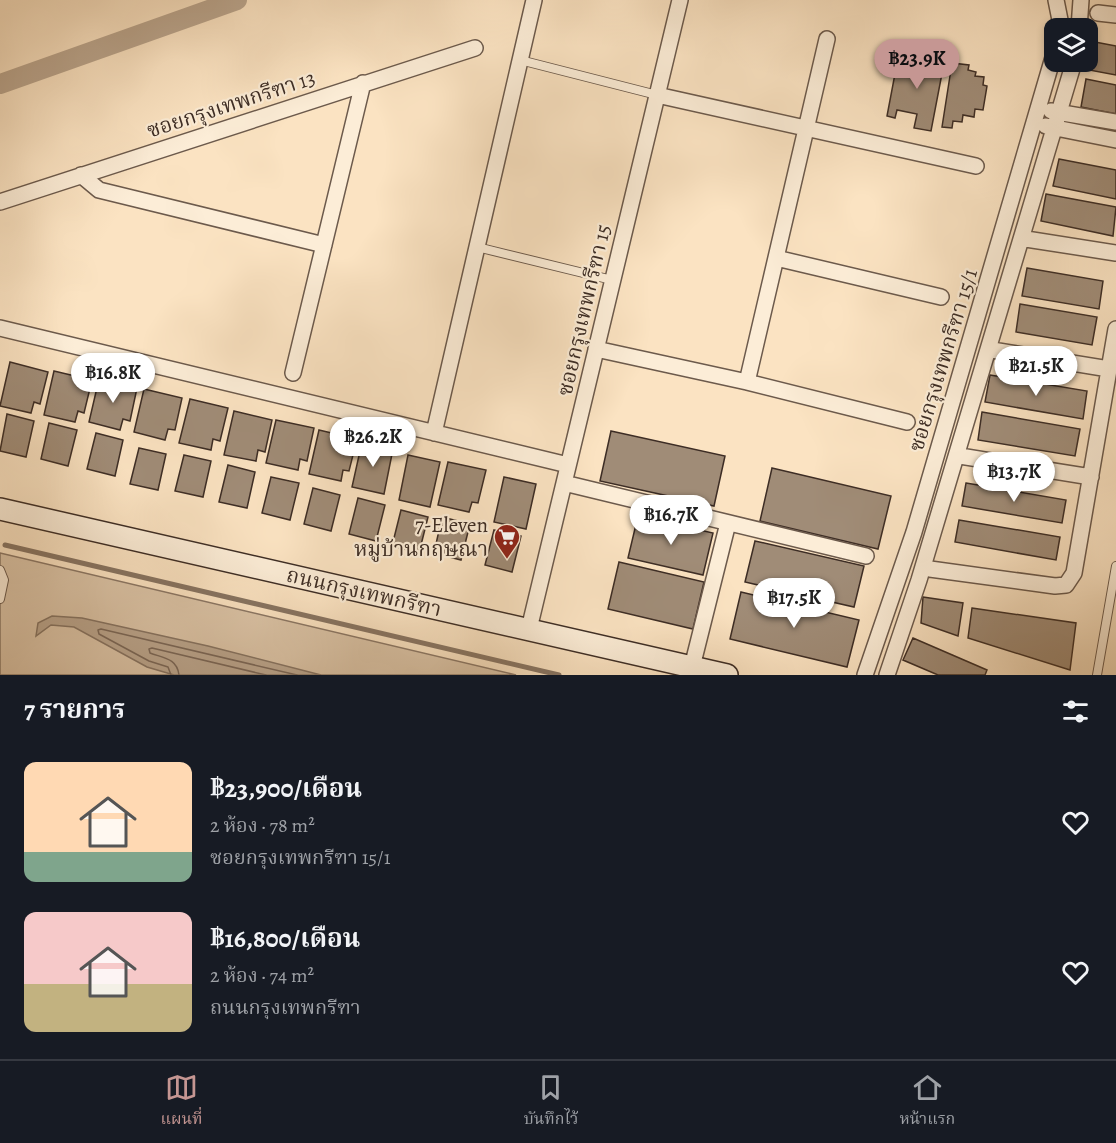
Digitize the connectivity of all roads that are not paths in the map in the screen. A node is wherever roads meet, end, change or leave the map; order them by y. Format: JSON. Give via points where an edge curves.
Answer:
{"nodes":[{"id":1,"x":534,"y":0,"type":"edge"},
{"id":2,"x":680,"y":0,"type":"edge"},
{"id":3,"x":1056,"y":0,"type":"edge"},
{"id":4,"x":1081,"y":0,"type":"edge"},
{"id":5,"x":1098,"y":13,"type":"dead end"},
{"id":6,"x":1116,"y":15,"type":"edge"},
{"id":7,"x":1060,"y":18,"type":"edge"},
{"id":8,"x":1080,"y":18,"type":"edge"},
{"id":9,"x":827,"y":39,"type":"dead end"},
{"id":10,"x":475,"y":48,"type":"dead end"},
{"id":11,"x":520,"y":60,"type":"junction"},
{"id":12,"x":1049,"y":72,"type":"edge"},
{"id":13,"x":1071,"y":72,"type":"edge"},
{"id":14,"x":363,"y":83,"type":"junction"},
{"id":15,"x":657,"y":95,"type":"junction"},
{"id":16,"x":1039,"y":109,"type":"junction"},
{"id":17,"x":1058,"y":121,"type":"junction"},
{"id":18,"x":1116,"y":122,"type":"edge"},
{"id":19,"x":1034,"y":125,"type":"junction"},
{"id":20,"x":805,"y":128,"type":"junction"},
{"id":21,"x":1116,"y":140,"type":"edge"},
{"id":22,"x":976,"y":166,"type":"dead end"},
{"id":23,"x":81,"y":175,"type":"junction"},
{"id":24,"x":0,"y":202,"type":"edge"},
{"id":25,"x":1026,"y":239,"type":"dead end"},
{"id":26,"x":324,"y":245,"type":"junction"},
{"id":27,"x":477,"y":247,"type":"junction"},
{"id":28,"x":1116,"y":253,"type":"edge"},
{"id":29,"x":776,"y":258,"type":"junction"},
{"id":30,"x":612,"y":280,"type":"junction"},
{"id":31,"x":941,"y":297,"type":"dead end"},
{"id":32,"x":0,"y":328,"type":"edge"},
{"id":33,"x":1116,"y":329,"type":"edge"},
{"id":34,"x":970,"y":345,"type":"junction"},
{"id":35,"x":596,"y":349,"type":"junction"},
{"id":36,"x":990,"y":349,"type":"junction"},
{"id":37,"x":1109,"y":369,"type":"junction"},
{"id":38,"x":292,"y":373,"type":"dead end"},
{"id":39,"x":747,"y":382,"type":"junction"},
{"id":40,"x":907,"y":422,"type":"dead end"},
{"id":41,"x":434,"y":433,"type":"junction"},
{"id":42,"x":960,"y":456,"type":"dead end"},
{"id":43,"x":568,"y":465,"type":"junction"},
{"id":44,"x":1092,"y":477,"type":"junction"},
{"id":45,"x":564,"y":483,"type":"junction"},
{"id":46,"x":0,"y":509,"type":"edge"},
{"id":47,"x":728,"y":523,"type":"junction"},
{"id":48,"x":866,"y":556,"type":"dead end"},
{"id":49,"x":1116,"y":566,"type":"edge"},
{"id":50,"x":930,"y":569,"type":"dead end"},
{"id":51,"x":0,"y":570,"type":"edge"},
{"id":52,"x":0,"y":599,"type":"edge"},
{"id":53,"x":529,"y":629,"type":"junction"},
{"id":54,"x":692,"y":667,"type":"junction"},
{"id":55,"x":727,"y":675,"type":"edge"},
{"id":56,"x":865,"y":675,"type":"edge"},
{"id":57,"x":887,"y":675,"type":"edge"},
{"id":58,"x":1097,"y":675,"type":"edge"}],
"edges":[{"from":1,"to":11,"type":"street"},
{"from":2,"to":15,"type":"street","name":"ซอยกรุงเทพกรีฑา 15"},
{"from":3,"to":7,"type":"street"},
{"from":4,"to":8,"type":"street"},
{"from":5,"to":6,"type":"street"},
{"from":9,"to":20,"type":"street"},
{"from":10,"to":14,"type":"street","name":"ซอยกรุงเทพกรีฑา 13"},
{"from":11,"to":15,"type":"lane"},
{"from":11,"to":27,"type":"street"},
{"from":12,"to":16,"type":"street","name":"ซอยกรุงเทพกรีฑา 15/1"},
{"from":13,"to":17,"type":"street","name":"ซอยกรุงเทพกรีฑา 15/1"},
{"from":14,"to":23,"type":"street","name":"ซอยกรุงเทพกรีฑา 13"},
{"from":14,"to":26,"type":"street"},
{"from":15,"to":20,"type":"street"},
{"from":15,"to":30,"type":"street","name":"ซอยกรุงเทพกรีฑา 15"},
{"from":16,"to":17,"type":"street"},
{"from":16,"to":19,"type":"street","name":"ซอยกรุงเทพกรีฑา 15/1"},
{"from":17,"to":18,"type":"street"},
{"from":17,"to":19,"type":"street"},
{"from":17,"to":21,"type":"street"},
{"from":17,"to":36,"type":"street","name":"ซอยกรุงเทพกรีฑา 15/1"},
{"from":19,"to":34,"type":"street","name":"ซอยกรุงเทพกรีฑา 15/1"},
{"from":20,"to":22,"type":"street"},
{"from":20,"to":29,"type":"street"},
{"from":23,"to":24,"type":"street","name":"ซอยกรุงเทพกรีฑา 13"},
{"from":23,"to":26,"type":"street","via":[[99,190]]},
{"from":25,"to":28,"type":"street"},
{"from":26,"to":38,"type":"street"},
{"from":27,"to":30,"type":"lane"},
{"from":27,"to":41,"type":"street"},
{"from":29,"to":31,"type":"street"},
{"from":29,"to":39,"type":"street"},
{"from":30,"to":35,"type":"street","name":"ซอยกรุงเทพกรีฑา 15"},
{"from":32,"to":41,"type":"street"},
{"from":33,"to":37,"type":"street"},
{"from":34,"to":36,"type":"street"},
{"from":34,"to":56,"type":"street","name":"ซอยกรุงเทพกรีฑา 15/1","via":[[914,532]]},
{"from":35,"to":39,"type":"street"},
{"from":35,"to":43,"type":"street","name":"ซอยกรุงเทพกรีฑา 15"},
{"from":36,"to":37,"type":"street"},
{"from":36,"to":57,"type":"street","name":"ซอยกรุงเทพกรีฑา 15/1"},
{"from":37,"to":44,"type":"street"},
{"from":39,"to":40,"type":"street"},
{"from":41,"to":43,"type":"street"},
{"from":42,"to":44,"type":"street"},
{"from":43,"to":45,"type":"street","name":"ซอยกรุงเทพกรีฑา 15"},
{"from":44,"to":50,"type":"street","via":[[1074,573],[1066,585]]},
{"from":45,"to":47,"type":"street"},
{"from":45,"to":53,"type":"street","name":"ซอยกรุงเทพกรีฑา 15"},
{"from":46,"to":53,"type":"main road","name":"ถนนกรุงเทพกรีฑา"},
{"from":47,"to":48,"type":"street"},
{"from":47,"to":54,"type":"street"},
{"from":49,"to":58,"type":"lane"},
{"from":51,"to":52,"type":"lane","via":[[4,580]]},
{"from":53,"to":54,"type":"main road","name":"ถนนกรุงเทพกรีฑา"},
{"from":54,"to":55,"type":"main road","name":"ถนนกรุงเทพกรีฑา"}]}
